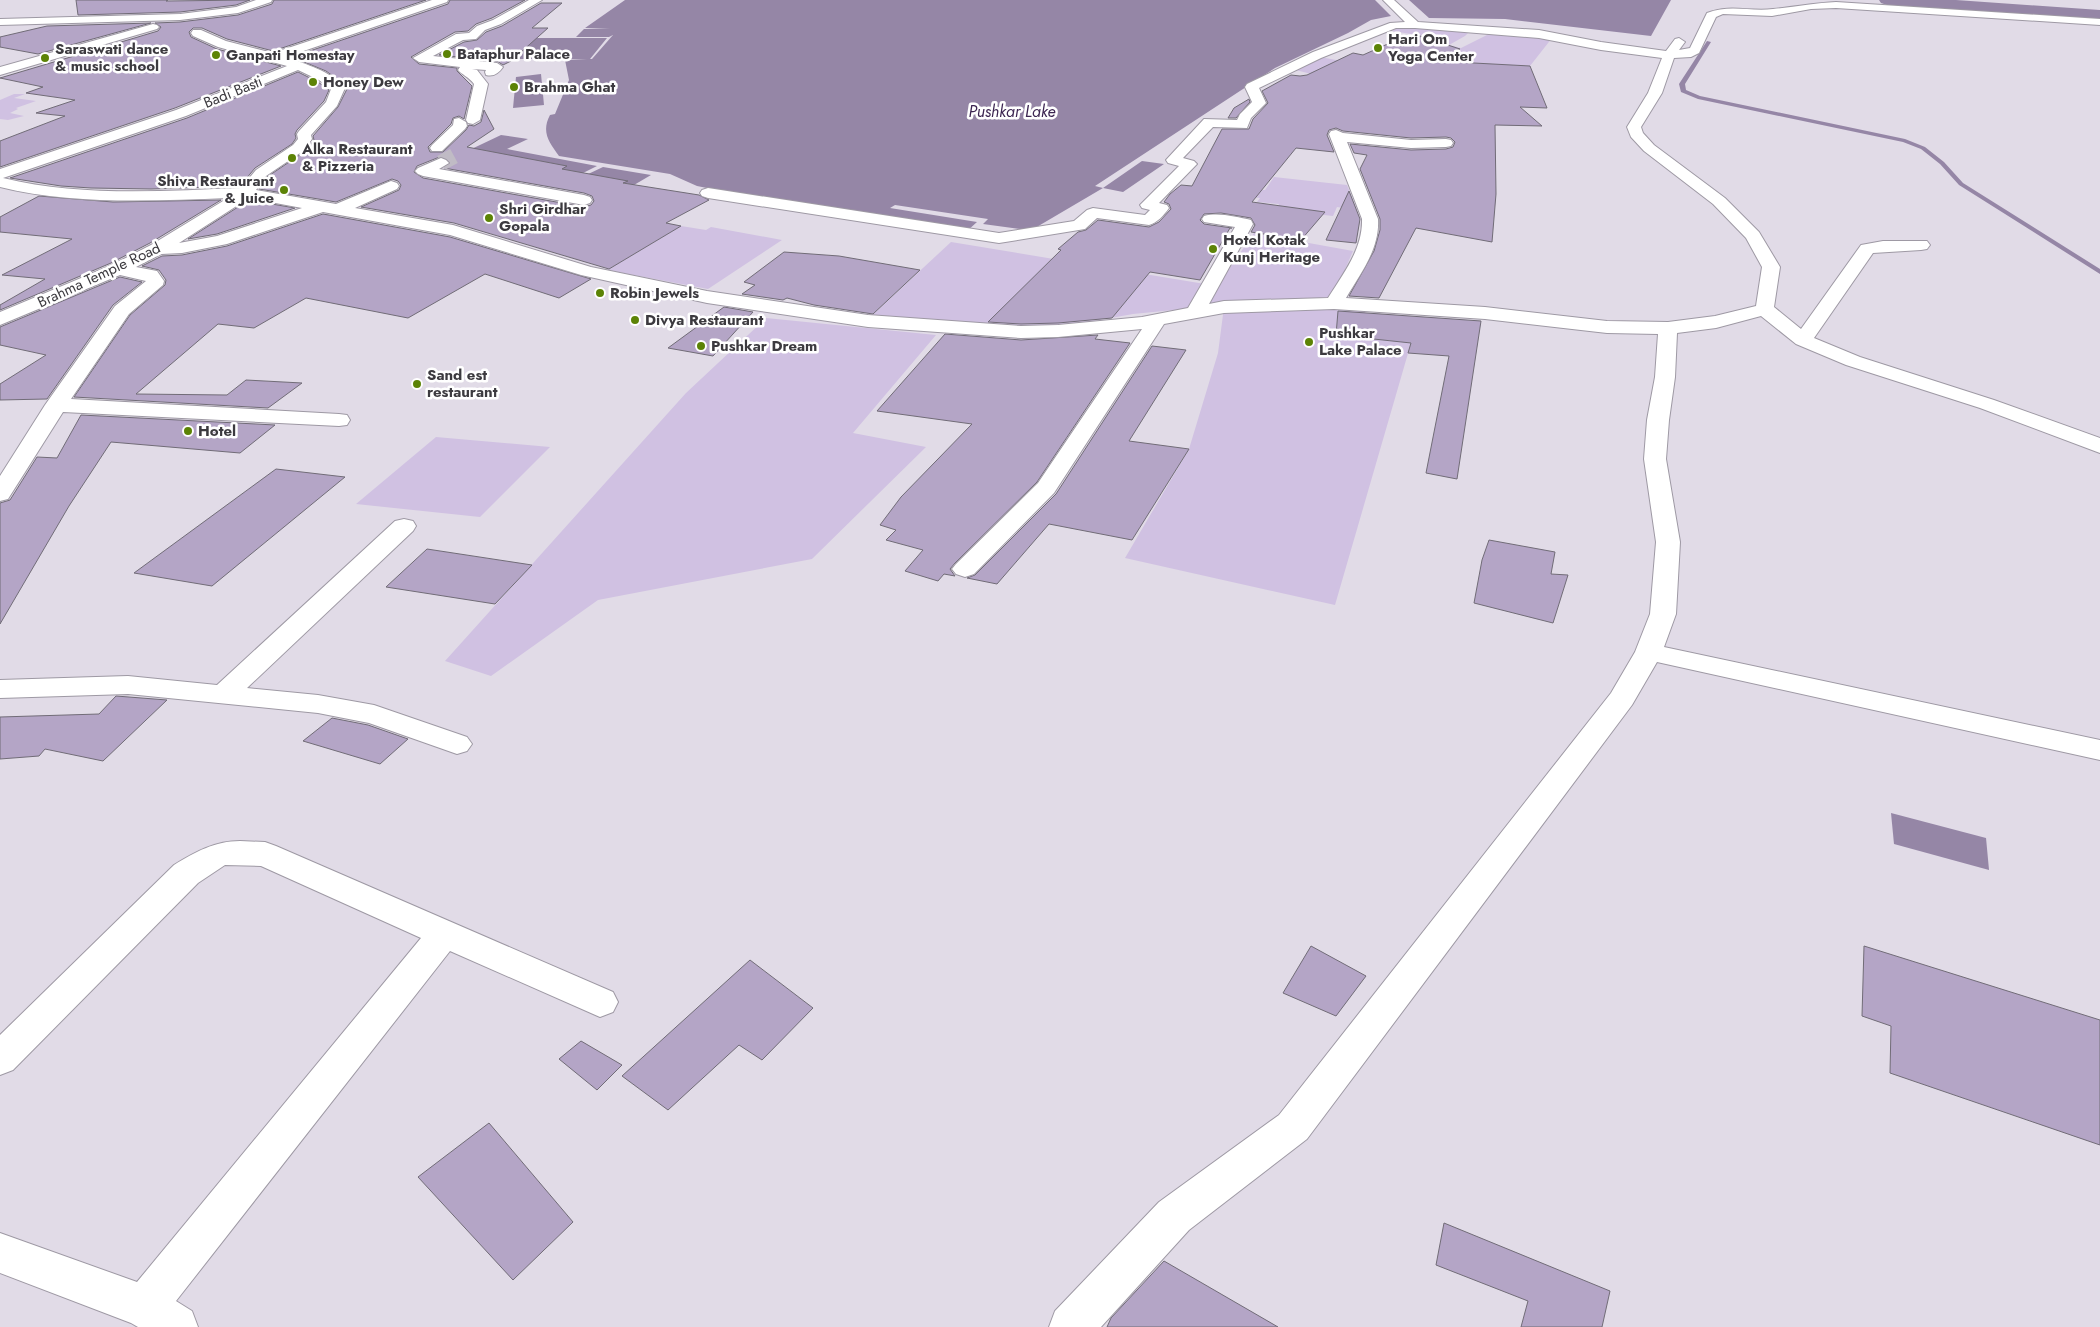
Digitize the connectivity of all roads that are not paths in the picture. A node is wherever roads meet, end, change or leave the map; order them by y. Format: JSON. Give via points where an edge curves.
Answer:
{"nodes":[{"id":1,"x":267,"y":0,"type":"edge"},
{"id":2,"x":443,"y":0,"type":"edge"},
{"id":3,"x":538,"y":0,"type":"edge"},
{"id":4,"x":1388,"y":0,"type":"edge"},
{"id":5,"x":2071,"y":8,"type":"dead end"},
{"id":6,"x":2100,"y":10,"type":"edge"},
{"id":7,"x":180,"y":17,"type":"junction"},
{"id":8,"x":0,"y":22,"type":"edge"},
{"id":9,"x":2100,"y":22,"type":"edge"},
{"id":10,"x":1414,"y":23,"type":"junction"},
{"id":11,"x":1684,"y":32,"type":"dead end"},
{"id":12,"x":197,"y":33,"type":"dead end"},
{"id":13,"x":1672,"y":52,"type":"junction"},
{"id":14,"x":274,"y":58,"type":"junction"},
{"id":15,"x":469,"y":64,"type":"junction"},
{"id":16,"x":299,"y":65,"type":"junction"},
{"id":17,"x":0,"y":71,"type":"edge"},
{"id":18,"x":491,"y":72,"type":"dead end"},
{"id":19,"x":1446,"y":143,"type":"dead end"},
{"id":20,"x":0,"y":174,"type":"edge"},
{"id":21,"x":0,"y":182,"type":"edge"},
{"id":22,"x":391,"y":186,"type":"dead end"},
{"id":23,"x":246,"y":192,"type":"junction"},
{"id":24,"x":708,"y":192,"type":"dead end"},
{"id":25,"x":584,"y":200,"type":"dead end"},
{"id":26,"x":330,"y":208,"type":"junction"},
{"id":27,"x":1210,"y":219,"type":"dead end"},
{"id":28,"x":1921,"y":246,"type":"dead end"},
{"id":29,"x":156,"y":250,"type":"junction"},
{"id":30,"x":118,"y":269,"type":"junction"},
{"id":31,"x":1334,"y":303,"type":"junction"},
{"id":32,"x":1764,"y":309,"type":"junction"},
{"id":33,"x":1195,"y":312,"type":"junction"},
{"id":34,"x":0,"y":319,"type":"edge"},
{"id":35,"x":1157,"y":320,"type":"junction"},
{"id":36,"x":1668,"y":328,"type":"junction"},
{"id":37,"x":1803,"y":340,"type":"junction"},
{"id":38,"x":56,"y":405,"type":"junction"},
{"id":39,"x":339,"y":420,"type":"dead end"},
{"id":40,"x":2100,"y":446,"type":"edge"},
{"id":41,"x":0,"y":494,"type":"edge"},
{"id":42,"x":404,"y":526,"type":"dead end"},
{"id":43,"x":965,"y":569,"type":"dead end"},
{"id":44,"x":1649,"y":652,"type":"junction"},
{"id":45,"x":0,"y":689,"type":"edge"},
{"id":46,"x":224,"y":693,"type":"junction"},
{"id":47,"x":457,"y":744,"type":"dead end"},
{"id":48,"x":2100,"y":750,"type":"edge"},
{"id":49,"x":445,"y":933,"type":"junction"},
{"id":50,"x":600,"y":1002,"type":"dead end"},
{"id":51,"x":0,"y":1059,"type":"edge"},
{"id":52,"x":0,"y":1253,"type":"edge"},
{"id":53,"x":161,"y":1317,"type":"edge"},
{"id":54,"x":1071,"y":1327,"type":"edge"}],
"edges":[{"from":1,"to":7,"type":"street","via":[[238,10]]},
{"from":2,"to":14,"type":"street","name":"Badi Basti"},
{"from":3,"to":15,"type":"street","via":[[481,28],[472,36],[460,37],[419,58]]},
{"from":4,"to":10,"type":"street"},
{"from":5,"to":6,"type":"street"},
{"from":7,"to":8,"type":"street"},
{"from":7,"to":17,"type":"street"},
{"from":9,"to":13,"type":"street","via":[[1836,5],[1772,13],[1722,11],[1711,15],[1695,50],[1691,53]]},
{"from":10,"to":13,"type":"street","via":[[1539,34],[1601,46]]},
{"from":10,"to":24,"type":"street","via":[[1394,25],[1317,55],[1252,87],[1259,102],[1244,117],[1242,126],[1209,122],[1174,160],[1189,164],[1148,205],[1161,208],[1149,220],[1093,213],[1079,225],[999,238]]},
{"from":11,"to":13,"type":"street"},
{"from":12,"to":14,"type":"street","via":[[222,44]]},
{"from":13,"to":32,"type":"street","via":[[1655,94],[1634,127],[1636,134],[1648,148],[1719,201],[1754,236],[1771,267]]},
{"from":14,"to":16,"type":"street","name":"Badi Basti"},
{"from":15,"to":18,"type":"street","via":[[497,68]]},
{"from":15,"to":25,"type":"street","via":[[464,70],[472,73],[481,84],[466,121],[423,171]]},
{"from":16,"to":20,"type":"street","name":"Badi Basti","via":[[181,113]]},
{"from":16,"to":23,"type":"street","name":"Brahma Temple Road","via":[[328,79],[338,88],[335,96],[304,134],[305,139],[298,148],[261,172]]},
{"from":19,"to":31,"type":"street","via":[[1337,136],[1372,228],[1369,240]]},
{"from":21,"to":23,"type":"street","via":[[28,189],[95,194],[148,196]]},
{"from":22,"to":26,"type":"street"},
{"from":23,"to":26,"type":"street"},
{"from":23,"to":29,"type":"street","name":"Brahma Temple Road"},
{"from":26,"to":29,"type":"street","via":[[208,244]]},
{"from":26,"to":35,"type":"street","via":[[453,230],[587,271],[707,297],[868,322],[1020,332]]},
{"from":27,"to":33,"type":"street","via":[[1245,224]]},
{"from":28,"to":37,"type":"street","via":[[1867,249]]},
{"from":29,"to":30,"type":"street","name":"Brahma Temple Road"},
{"from":30,"to":34,"type":"street","name":"Brahma Temple Road"},
{"from":30,"to":38,"type":"street","via":[[152,275],[154,285],[122,310]]},
{"from":31,"to":33,"type":"street","via":[[1224,307]]},
{"from":31,"to":36,"type":"street","via":[[1485,313],[1607,327]]},
{"from":32,"to":36,"type":"street","via":[[1716,322]]},
{"from":32,"to":37,"type":"street"},
{"from":33,"to":35,"type":"street"},
{"from":35,"to":43,"type":"street","via":[[1046,488]]},
{"from":36,"to":44,"type":"street","via":[[1656,459],[1668,542],[1663,614]]},
{"from":37,"to":40,"type":"street","via":[[1853,361],[1987,404]]},
{"from":38,"to":39,"type":"street"},
{"from":38,"to":41,"type":"street"},
{"from":42,"to":46,"type":"street"},
{"from":44,"to":48,"type":"street"},
{"from":44,"to":54,"type":"street","via":[[1622,698],[1293,1127],[1174,1216]]},
{"from":45,"to":46,"type":"street","via":[[128,685]]},
{"from":46,"to":47,"type":"street","via":[[374,714]]},
{"from":49,"to":50,"type":"street"},
{"from":49,"to":51,"type":"street","via":[[265,854],[228,851],[208,858],[186,874]]},
{"from":49,"to":53,"type":"street"},
{"from":52,"to":53,"type":"street"}]}
